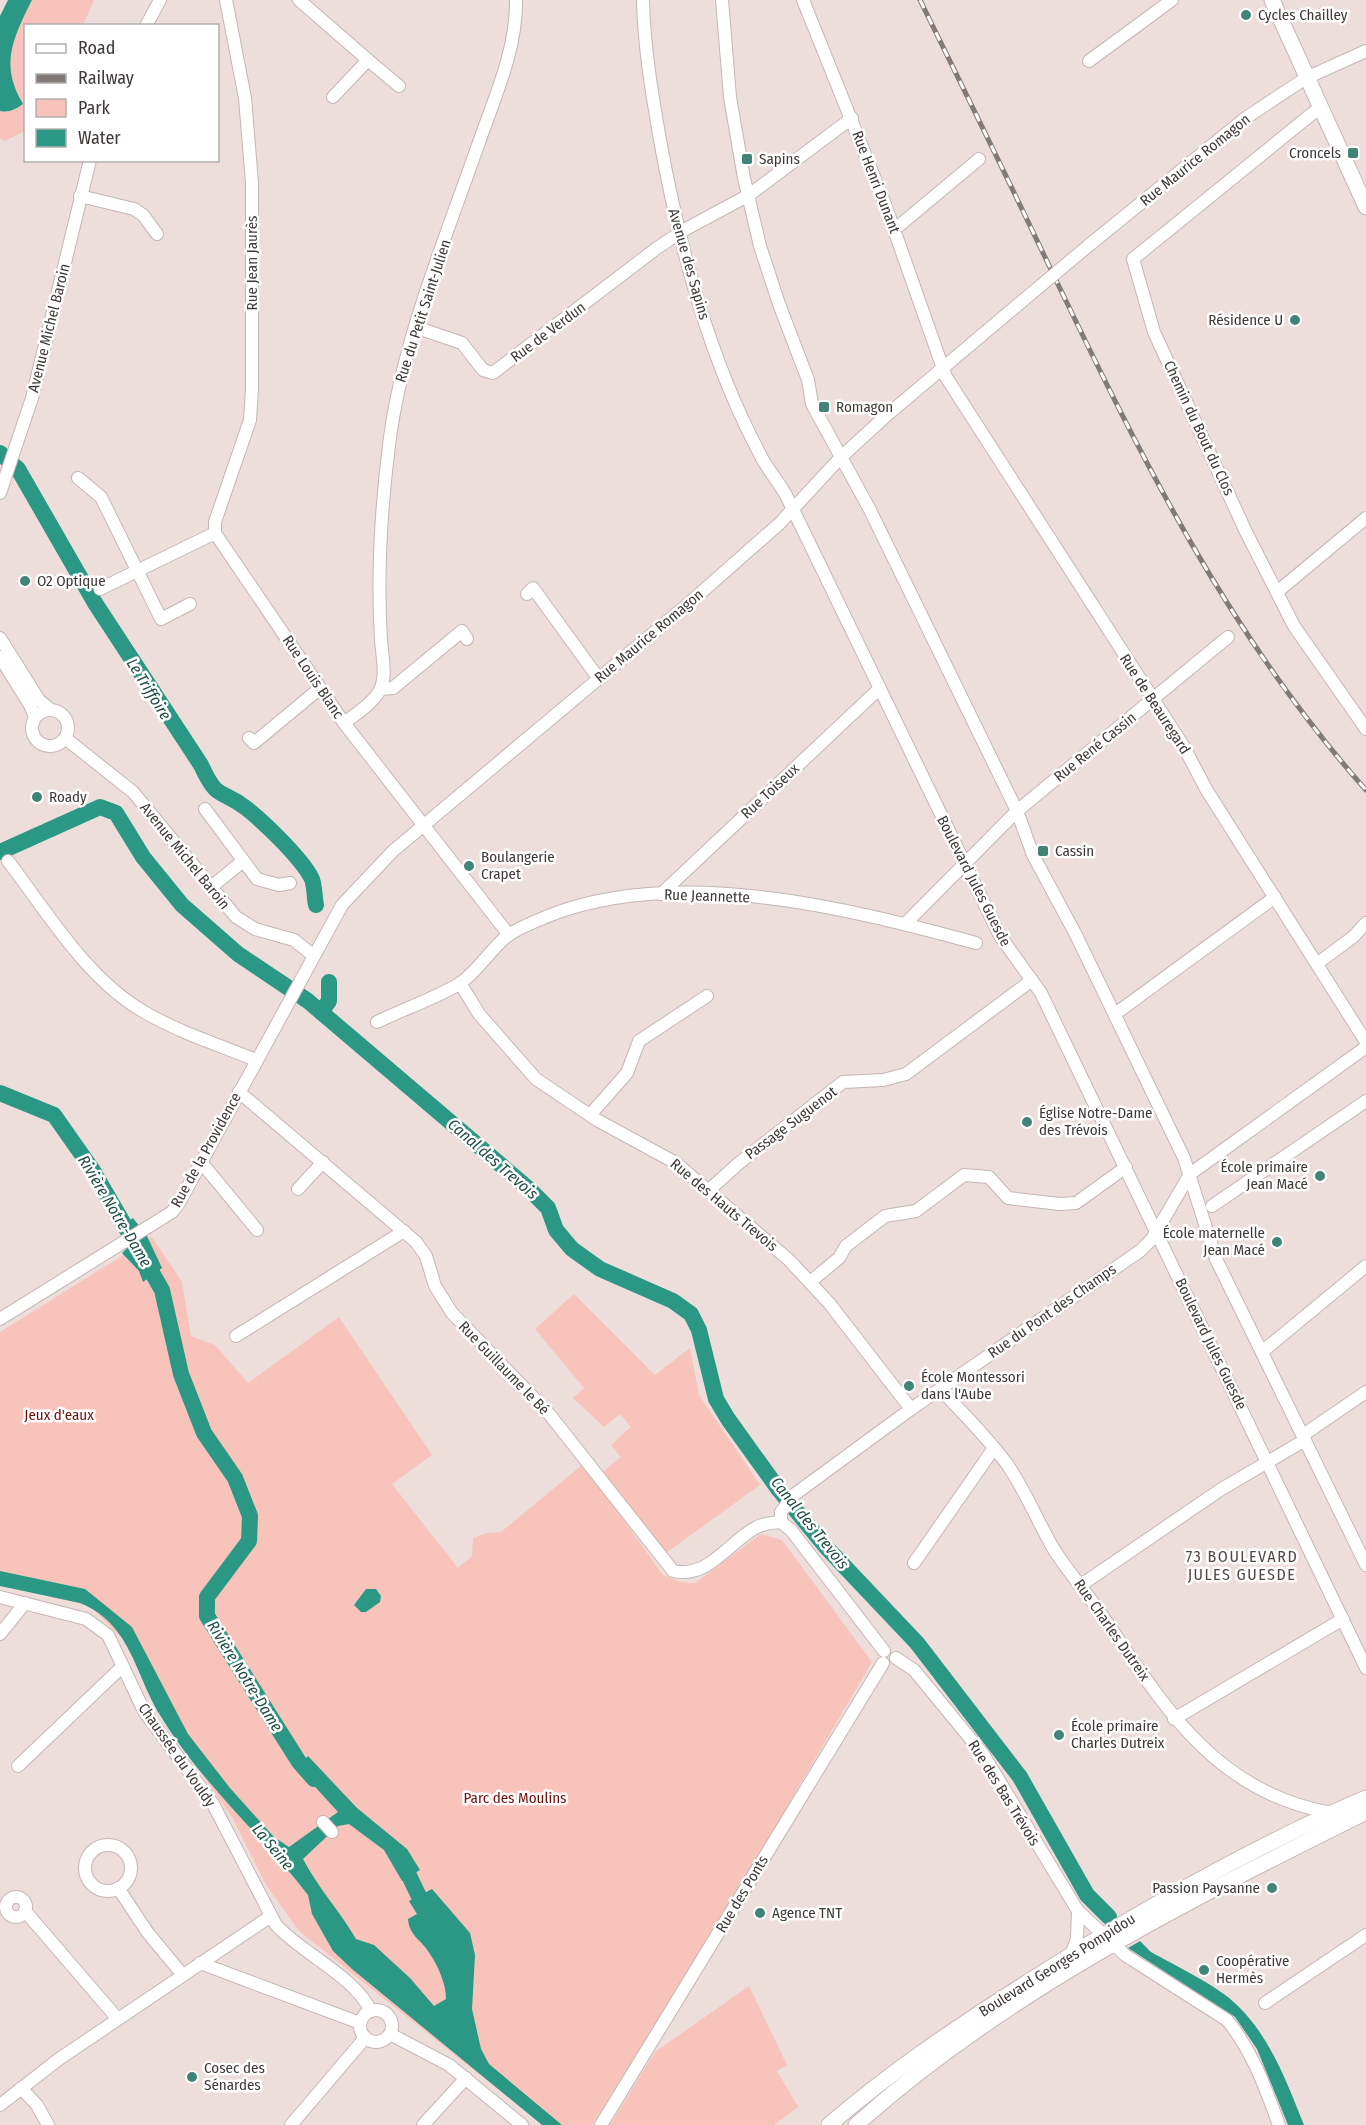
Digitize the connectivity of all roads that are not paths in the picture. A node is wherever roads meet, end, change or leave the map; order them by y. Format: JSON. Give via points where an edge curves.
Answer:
{"nodes":[{"id":1,"x":160,"y":0,"type":"edge"},
{"id":2,"x":226,"y":0,"type":"edge"},
{"id":3,"x":299,"y":0,"type":"edge"},
{"id":4,"x":516,"y":0,"type":"edge"},
{"id":5,"x":643,"y":0,"type":"edge"},
{"id":6,"x":722,"y":0,"type":"edge"},
{"id":7,"x":803,"y":0,"type":"edge"},
{"id":8,"x":1172,"y":0,"type":"edge"},
{"id":9,"x":1272,"y":0,"type":"edge"},
{"id":10,"x":147,"y":24,"type":"edge"},
{"id":11,"x":1366,"y":51,"type":"edge"},
{"id":12,"x":368,"y":60,"type":"junction"},
{"id":13,"x":1089,"y":62,"type":"dead end"},
{"id":14,"x":1306,"y":78,"type":"junction"},
{"id":15,"x":399,"y":86,"type":"dead end"},
{"id":16,"x":333,"y":98,"type":"dead end"},
{"id":17,"x":1319,"y":108,"type":"junction"},
{"id":18,"x":852,"y":118,"type":"junction"},
{"id":19,"x":979,"y":159,"type":"dead end"},
{"id":20,"x":89,"y":162,"type":"edge"},
{"id":21,"x":749,"y":195,"type":"junction"},
{"id":22,"x":80,"y":196,"type":"junction"},
{"id":23,"x":1366,"y":207,"type":"edge"},
{"id":24,"x":894,"y":230,"type":"junction"},
{"id":25,"x":679,"y":233,"type":"junction"},
{"id":26,"x":157,"y":234,"type":"dead end"},
{"id":27,"x":416,"y":327,"type":"junction"},
{"id":28,"x":942,"y":367,"type":"junction"},
{"id":29,"x":841,"y":457,"type":"junction"},
{"id":30,"x":78,"y":478,"type":"dead end"},
{"id":31,"x":0,"y":493,"type":"edge"},
{"id":32,"x":793,"y":510,"type":"junction"},
{"id":33,"x":1366,"y":518,"type":"edge"},
{"id":34,"x":215,"y":528,"type":"junction"},
{"id":35,"x":136,"y":573,"type":"junction"},
{"id":36,"x":100,"y":589,"type":"dead end"},
{"id":37,"x":1277,"y":592,"type":"junction"},
{"id":38,"x":527,"y":594,"type":"dead end"},
{"id":39,"x":190,"y":604,"type":"dead end"},
{"id":40,"x":1228,"y":637,"type":"dead end"},
{"id":41,"x":0,"y":638,"type":"edge"},
{"id":42,"x":467,"y":639,"type":"dead end"},
{"id":43,"x":0,"y":657,"type":"edge"},
{"id":44,"x":599,"y":679,"type":"junction"},
{"id":45,"x":381,"y":688,"type":"junction"},
{"id":46,"x":880,"y":688,"type":"junction"},
{"id":47,"x":319,"y":689,"type":"junction"},
{"id":48,"x":1152,"y":701,"type":"junction"},
{"id":49,"x":51,"y":710,"type":"junction"},
{"id":50,"x":35,"y":717,"type":"junction"},
{"id":51,"x":344,"y":723,"type":"junction"},
{"id":52,"x":1365,"y":726,"type":"edge"},
{"id":53,"x":65,"y":738,"type":"junction"},
{"id":54,"x":249,"y":738,"type":"dead end"},
{"id":55,"x":205,"y":809,"type":"dead end"},
{"id":56,"x":1017,"y":811,"type":"junction"},
{"id":57,"x":423,"y":826,"type":"junction"},
{"id":58,"x":8,"y":861,"type":"dead end"},
{"id":59,"x":243,"y":861,"type":"junction"},
{"id":60,"x":964,"y":864,"type":"junction"},
{"id":61,"x":290,"y":883,"type":"dead end"},
{"id":62,"x":210,"y":888,"type":"junction"},
{"id":63,"x":661,"y":894,"type":"junction"},
{"id":64,"x":1275,"y":897,"type":"junction"},
{"id":65,"x":1366,"y":923,"type":"edge"},
{"id":66,"x":905,"y":924,"type":"junction"},
{"id":67,"x":509,"y":935,"type":"junction"},
{"id":68,"x":976,"y":943,"type":"dead end"},
{"id":69,"x":314,"y":956,"type":"junction"},
{"id":70,"x":1318,"y":963,"type":"junction"},
{"id":71,"x":1032,"y":980,"type":"junction"},
{"id":72,"x":460,"y":983,"type":"junction"},
{"id":73,"x":707,"y":996,"type":"dead end"},
{"id":74,"x":287,"y":1006,"type":"joint"},
{"id":75,"x":1114,"y":1014,"type":"junction"},
{"id":76,"x":376,"y":1022,"type":"dead end"},
{"id":77,"x":1366,"y":1042,"type":"edge"},
{"id":78,"x":1366,"y":1047,"type":"edge"},
{"id":79,"x":256,"y":1060,"type":"junction"},
{"id":80,"x":239,"y":1092,"type":"junction"},
{"id":81,"x":1366,"y":1101,"type":"edge"},
{"id":82,"x":590,"y":1115,"type":"junction"},
{"id":83,"x":201,"y":1162,"type":"junction"},
{"id":84,"x":323,"y":1162,"type":"junction"},
{"id":85,"x":1126,"y":1167,"type":"junction"},
{"id":86,"x":1190,"y":1174,"type":"junction"},
{"id":87,"x":298,"y":1189,"type":"dead end"},
{"id":88,"x":708,"y":1191,"type":"junction"},
{"id":89,"x":1212,"y":1206,"type":"dead end"},
{"id":90,"x":257,"y":1230,"type":"dead end"},
{"id":91,"x":404,"y":1231,"type":"junction"},
{"id":92,"x":1156,"y":1232,"type":"junction"},
{"id":93,"x":1366,"y":1266,"type":"edge"},
{"id":94,"x":810,"y":1282,"type":"junction"},
{"id":95,"x":0,"y":1319,"type":"edge"},
{"id":96,"x":236,"y":1336,"type":"dead end"},
{"id":97,"x":1263,"y":1351,"type":"junction"},
{"id":98,"x":940,"y":1389,"type":"junction"},
{"id":99,"x":1366,"y":1392,"type":"edge"},
{"id":100,"x":911,"y":1409,"type":"junction"},
{"id":101,"x":1304,"y":1437,"type":"junction"},
{"id":102,"x":994,"y":1448,"type":"junction"},
{"id":103,"x":1267,"y":1461,"type":"junction"},
{"id":104,"x":781,"y":1517,"type":"junction"},
{"id":105,"x":914,"y":1563,"type":"dead end"},
{"id":106,"x":1366,"y":1565,"type":"edge"},
{"id":107,"x":1082,"y":1585,"type":"junction"},
{"id":108,"x":0,"y":1598,"type":"edge"},
{"id":109,"x":25,"y":1603,"type":"junction"},
{"id":110,"x":1343,"y":1619,"type":"junction"},
{"id":111,"x":0,"y":1634,"type":"edge"},
{"id":112,"x":884,"y":1657,"type":"junction"},
{"id":113,"x":123,"y":1666,"type":"junction"},
{"id":114,"x":1366,"y":1668,"type":"edge"},
{"id":115,"x":1174,"y":1719,"type":"junction"},
{"id":116,"x":18,"y":1766,"type":"dead end"},
{"id":117,"x":1366,"y":1798,"type":"edge"},
{"id":118,"x":1366,"y":1812,"type":"edge"},
{"id":119,"x":1332,"y":1813,"type":"junction"},
{"id":120,"x":323,"y":1822,"type":"dead end"},
{"id":121,"x":332,"y":1832,"type":"dead end"},
{"id":122,"x":118,"y":1888,"type":"dead end"},
{"id":123,"x":25,"y":1911,"type":"dead end"},
{"id":124,"x":1078,"y":1911,"type":"junction"},
{"id":125,"x":271,"y":1916,"type":"junction"},
{"id":126,"x":1366,"y":1935,"type":"edge"},
{"id":127,"x":1108,"y":1939,"type":"junction"},
{"id":128,"x":1071,"y":1955,"type":"junction"},
{"id":129,"x":200,"y":1963,"type":"junction"},
{"id":130,"x":182,"y":1974,"type":"junction"},
{"id":131,"x":1265,"y":2003,"type":"dead end"},
{"id":132,"x":371,"y":2011,"type":"junction"},
{"id":133,"x":117,"y":2019,"type":"junction"},
{"id":134,"x":360,"y":2023,"type":"junction"},
{"id":135,"x":390,"y":2034,"type":"junction"},
{"id":136,"x":365,"y":2038,"type":"junction"},
{"id":137,"x":466,"y":2078,"type":"junction"},
{"id":138,"x":21,"y":2088,"type":"junction"},
{"id":139,"x":0,"y":2105,"type":"edge"},
{"id":140,"x":48,"y":2125,"type":"edge"},
{"id":141,"x":291,"y":2125,"type":"edge"},
{"id":142,"x":423,"y":2125,"type":"edge"},
{"id":143,"x":522,"y":2125,"type":"edge"},
{"id":144,"x":601,"y":2125,"type":"edge"},
{"id":145,"x":829,"y":2125,"type":"edge"},
{"id":146,"x":856,"y":2125,"type":"edge"},
{"id":147,"x":1279,"y":2125,"type":"edge"}],
"edges":[{"from":1,"to":10,"type":"street"},
{"from":2,"to":34,"type":"street","name":"Rue Jean Jaurès","via":[[245,98],[252,183],[252,389],[250,420]]},
{"from":3,"to":12,"type":"street"},
{"from":4,"to":27,"type":"street","name":"Rue du Petit Saint-Julien","via":[[505,68]]},
{"from":5,"to":25,"type":"street","name":"Avenue des Sapins","via":[[649,79]]},
{"from":6,"to":21,"type":"street","via":[[730,98]]},
{"from":7,"to":18,"type":"street","name":"Rue Henri Dunant"},
{"from":8,"to":13,"type":"street"},
{"from":9,"to":14,"type":"main road"},
{"from":11,"to":14,"type":"street","name":"Rue Maurice Romagon"},
{"from":12,"to":15,"type":"street"},
{"from":12,"to":16,"type":"street"},
{"from":14,"to":17,"type":"main road"},
{"from":14,"to":28,"type":"street","name":"Rue Maurice Romagon","bridge":true,"via":[[1247,117]]},
{"from":17,"to":23,"type":"main road"},
{"from":17,"to":37,"type":"street","name":"Chemin du Bout du Clos","via":[[1133,260],[1154,332]]},
{"from":18,"to":21,"type":"street"},
{"from":18,"to":24,"type":"street","name":"Rue Henri Dunant"},
{"from":19,"to":24,"type":"street"},
{"from":20,"to":22,"type":"street","name":"Avenue Michel Baroin"},
{"from":21,"to":25,"type":"street"},
{"from":21,"to":29,"type":"street","via":[[760,246],[808,380],[812,404]]},
{"from":22,"to":26,"type":"street","via":[[134,209]]},
{"from":22,"to":31,"type":"street","name":"Avenue Michel Baroin","via":[[32,398]]},
{"from":24,"to":28,"type":"street","name":"Rue Henri Dunant"},
{"from":25,"to":27,"type":"street","name":"Rue de Verdun","via":[[494,374],[483,370],[462,343]]},
{"from":25,"to":32,"type":"street","name":"Avenue des Sapins","via":[[726,378],[764,460]]},
{"from":27,"to":45,"type":"street","name":"Rue du Petit Saint-Julien","via":[[400,381],[389,445],[379,597]]},
{"from":28,"to":29,"type":"street","name":"Rue Maurice Romagon"},
{"from":28,"to":48,"type":"street","name":"Rue de Beauregard"},
{"from":29,"to":32,"type":"street","name":"Rue Maurice Romagon"},
{"from":29,"to":56,"type":"street"},
{"from":30,"to":35,"type":"street","via":[[101,497]]},
{"from":32,"to":44,"type":"street","name":"Rue Maurice Romagon"},
{"from":32,"to":46,"type":"street","name":"Boulevard Jules Guesde"},
{"from":33,"to":37,"type":"street"},
{"from":34,"to":35,"type":"street"},
{"from":34,"to":47,"type":"street","name":"Rue Louis Blanc"},
{"from":35,"to":36,"type":"street"},
{"from":35,"to":39,"type":"street","via":[[161,619]]},
{"from":37,"to":52,"type":"street","name":"Chemin du Bout du Clos","via":[[1294,626]]},
{"from":38,"to":44,"type":"street","via":[[533,588]]},
{"from":40,"to":48,"type":"street","name":"Rue René Cassin"},
{"from":41,"to":49,"type":"street","via":[[39,700]]},
{"from":42,"to":45,"type":"street","via":[[462,631],[393,688]]},
{"from":43,"to":50,"type":"street"},
{"from":44,"to":57,"type":"street","name":"Rue Maurice Romagon"},
{"from":45,"to":51,"type":"street"},
{"from":46,"to":60,"type":"street","name":"Boulevard Jules Guesde"},
{"from":46,"to":63,"type":"street","name":"Rue Toiseux"},
{"from":47,"to":51,"type":"street","name":"Rue Louis Blanc"},
{"from":47,"to":54,"type":"street","via":[[254,743]]},
{"from":48,"to":56,"type":"street","name":"Rue René Cassin"},
{"from":48,"to":64,"type":"street","name":"Rue de Beauregard"},
{"from":49,"to":50,"type":"street"},
{"from":49,"to":53,"type":"street","via":[[66,720]]},
{"from":50,"to":53,"type":"street","via":[[32,729],[39,742],[51,746]]},
{"from":51,"to":57,"type":"street","name":"Rue Louis Blanc"},
{"from":53,"to":62,"type":"street","name":"Avenue Michel Baroin","via":[[133,792]]},
{"from":55,"to":59,"type":"street"},
{"from":56,"to":60,"type":"street","name":"Rue René Cassin"},
{"from":56,"to":75,"type":"street","via":[[1033,855]]},
{"from":57,"to":67,"type":"street","name":"Rue Louis Blanc"},
{"from":57,"to":69,"type":"street","name":"Rue Maurice Romagon","via":[[393,851],[342,905]]},
{"from":58,"to":79,"type":"street","via":[[67,939],[121,994],[144,1012],[172,1026]]},
{"from":59,"to":61,"type":"street","via":[[257,879],[267,884]]},
{"from":59,"to":62,"type":"street"},
{"from":60,"to":66,"type":"street","name":"Rue René Cassin"},
{"from":60,"to":71,"type":"street","name":"Boulevard Jules Guesde","via":[[1004,943]]},
{"from":62,"to":69,"type":"street","name":"Avenue Michel Baroin","via":[[236,917],[255,929],[294,940]]},
{"from":63,"to":66,"type":"street","name":"Rue Jeannette","via":[[791,900]]},
{"from":63,"to":67,"type":"street","name":"Rue Jeannette","via":[[599,900],[549,916]]},
{"from":64,"to":70,"type":"street","name":"Rue de Beauregard"},
{"from":64,"to":75,"type":"street"},
{"from":65,"to":70,"type":"street"},
{"from":66,"to":68,"type":"street","name":"Rue Jeannette"},
{"from":67,"to":72,"type":"street","name":"Rue Jeannette"},
{"from":69,"to":74,"type":"street","name":"Rue Maurice Romagon"},
{"from":70,"to":77,"type":"street","name":"Rue de Beauregard"},
{"from":71,"to":85,"type":"street","name":"Boulevard Jules Guesde"},
{"from":71,"to":88,"type":"street","name":"Passage Suguenot","via":[[906,1074],[883,1080],[843,1082]]},
{"from":72,"to":76,"type":"street","name":"Rue Jeannette"},
{"from":72,"to":82,"type":"street","name":"Rue des Hauts Trevois","via":[[479,1014],[536,1079]]},
{"from":73,"to":82,"type":"street","via":[[639,1041],[627,1073]]},
{"from":74,"to":79,"type":"street","name":"Rue de la Providence"},
{"from":75,"to":86,"type":"street"},
{"from":78,"to":86,"type":"street"},
{"from":79,"to":80,"type":"street","name":"Rue de la Providence"},
{"from":80,"to":83,"type":"street","name":"Rue de la Providence"},
{"from":80,"to":84,"type":"street","name":"Rue Guillaume le Bé"},
{"from":81,"to":89,"type":"street"},
{"from":82,"to":88,"type":"street","name":"Rue des Hauts Trevois","via":[[676,1163]]},
{"from":83,"to":90,"type":"street"},
{"from":83,"to":95,"type":"street","name":"Rue de la Providence","via":[[172,1212]]},
{"from":84,"to":87,"type":"street"},
{"from":84,"to":91,"type":"street","name":"Rue Guillaume le Bé"},
{"from":85,"to":92,"type":"street","name":"Boulevard Jules Guesde"},
{"from":85,"to":94,"type":"street","via":[[1076,1203],[1060,1204],[1008,1198],[989,1177],[964,1175],[916,1211],[885,1216],[846,1246],[839,1258]]},
{"from":86,"to":92,"type":"street","name":"Rue du Pont des Champs"},
{"from":86,"to":97,"type":"street","via":[[1216,1259]]},
{"from":88,"to":94,"type":"street","name":"Rue des Hauts Trevois"},
{"from":91,"to":96,"type":"street"},
{"from":91,"to":104,"type":"street","name":"Rue Guillaume le Bé","via":[[426,1256],[435,1286],[452,1313],[550,1415],[673,1571],[699,1572],[758,1526]]},
{"from":92,"to":98,"type":"street","name":"Rue du Pont des Champs","via":[[1140,1251]]},
{"from":92,"to":103,"type":"street","name":"Boulevard Jules Guesde"},
{"from":93,"to":97,"type":"street"},
{"from":94,"to":100,"type":"street","name":"Rue des Hauts Trevois"},
{"from":97,"to":101,"type":"street"},
{"from":98,"to":100,"type":"street","name":"Rue du Pont des Champs"},
{"from":98,"to":102,"type":"street","name":"Rue Charles Dutreix"},
{"from":99,"to":101,"type":"street"},
{"from":100,"to":104,"type":"street","name":"Rue du Pont des Champs","via":[[795,1494]]},
{"from":101,"to":103,"type":"street"},
{"from":101,"to":106,"type":"street"},
{"from":102,"to":105,"type":"street"},
{"from":102,"to":107,"type":"street","name":"Rue Charles Dutreix","via":[[1054,1550]]},
{"from":103,"to":107,"type":"street"},
{"from":103,"to":110,"type":"street","name":"Boulevard Jules Guesde"},
{"from":104,"to":112,"type":"street"},
{"from":107,"to":115,"type":"street","name":"Rue Charles Dutreix"},
{"from":108,"to":109,"type":"street","name":"Chaussée du Vouldy"},
{"from":109,"to":111,"type":"street"},
{"from":109,"to":113,"type":"street","name":"Chaussée du Vouldy","via":[[72,1614],[99,1626],[108,1635]]},
{"from":110,"to":114,"type":"street","name":"Boulevard Jules Guesde"},
{"from":110,"to":115,"type":"street"},
{"from":112,"to":124,"type":"street","name":"Rue des Bas Trévois","via":[[892,1664],[896,1658],[914,1670],[983,1754]]},
{"from":112,"to":144,"type":"street","name":"Rue des Ponts"},
{"from":113,"to":116,"type":"street"},
{"from":113,"to":125,"type":"street","name":"Chaussée du Vouldy","via":[[151,1722],[213,1804]]},
{"from":115,"to":119,"type":"street","name":"Rue Charles Dutreix","via":[[1211,1756],[1271,1795]]},
{"from":117,"to":119,"type":"main road","name":"Boulevard Georges Pompidou"},
{"from":118,"to":127,"type":"main road","name":"Boulevard Georges Pompidou"},
{"from":119,"to":127,"type":"main road","name":"Boulevard Georges Pompidou","via":[[1229,1864]]},
{"from":120,"to":121,"type":"street"},
{"from":122,"to":130,"type":"street"},
{"from":123,"to":133,"type":"street"},
{"from":124,"to":127,"type":"street","name":"Rue des Bas Trévois"},
{"from":124,"to":128,"type":"street","via":[[1077,1939]]},
{"from":125,"to":129,"type":"street"},
{"from":125,"to":132,"type":"street","name":"Chaussée du Vouldy","via":[[289,1939],[359,1992]]},
{"from":126,"to":131,"type":"street"},
{"from":127,"to":128,"type":"main road","name":"Boulevard Georges Pompidou"},
{"from":127,"to":146,"type":"main road","name":"Boulevard Georges Pompidou","via":[[978,2029]]},
{"from":127,"to":147,"type":"street","name":"Rue des Bas Trévois","via":[[1132,1960],[1227,2020],[1256,2063]]},
{"from":128,"to":145,"type":"main road","name":"Boulevard Georges Pompidou","via":[[915,2055]]},
{"from":129,"to":130,"type":"street"},
{"from":129,"to":134,"type":"street"},
{"from":130,"to":133,"type":"street"},
{"from":132,"to":134,"type":"street"},
{"from":132,"to":135,"type":"street","via":[[385,2013],[390,2019]]},
{"from":133,"to":138,"type":"street"},
{"from":134,"to":136,"type":"street"},
{"from":135,"to":136,"type":"street","via":[[378,2042]]},
{"from":135,"to":137,"type":"street"},
{"from":136,"to":141,"type":"street"},
{"from":137,"to":142,"type":"street"},
{"from":137,"to":143,"type":"street"},
{"from":138,"to":139,"type":"street"},
{"from":138,"to":140,"type":"street"}]}
